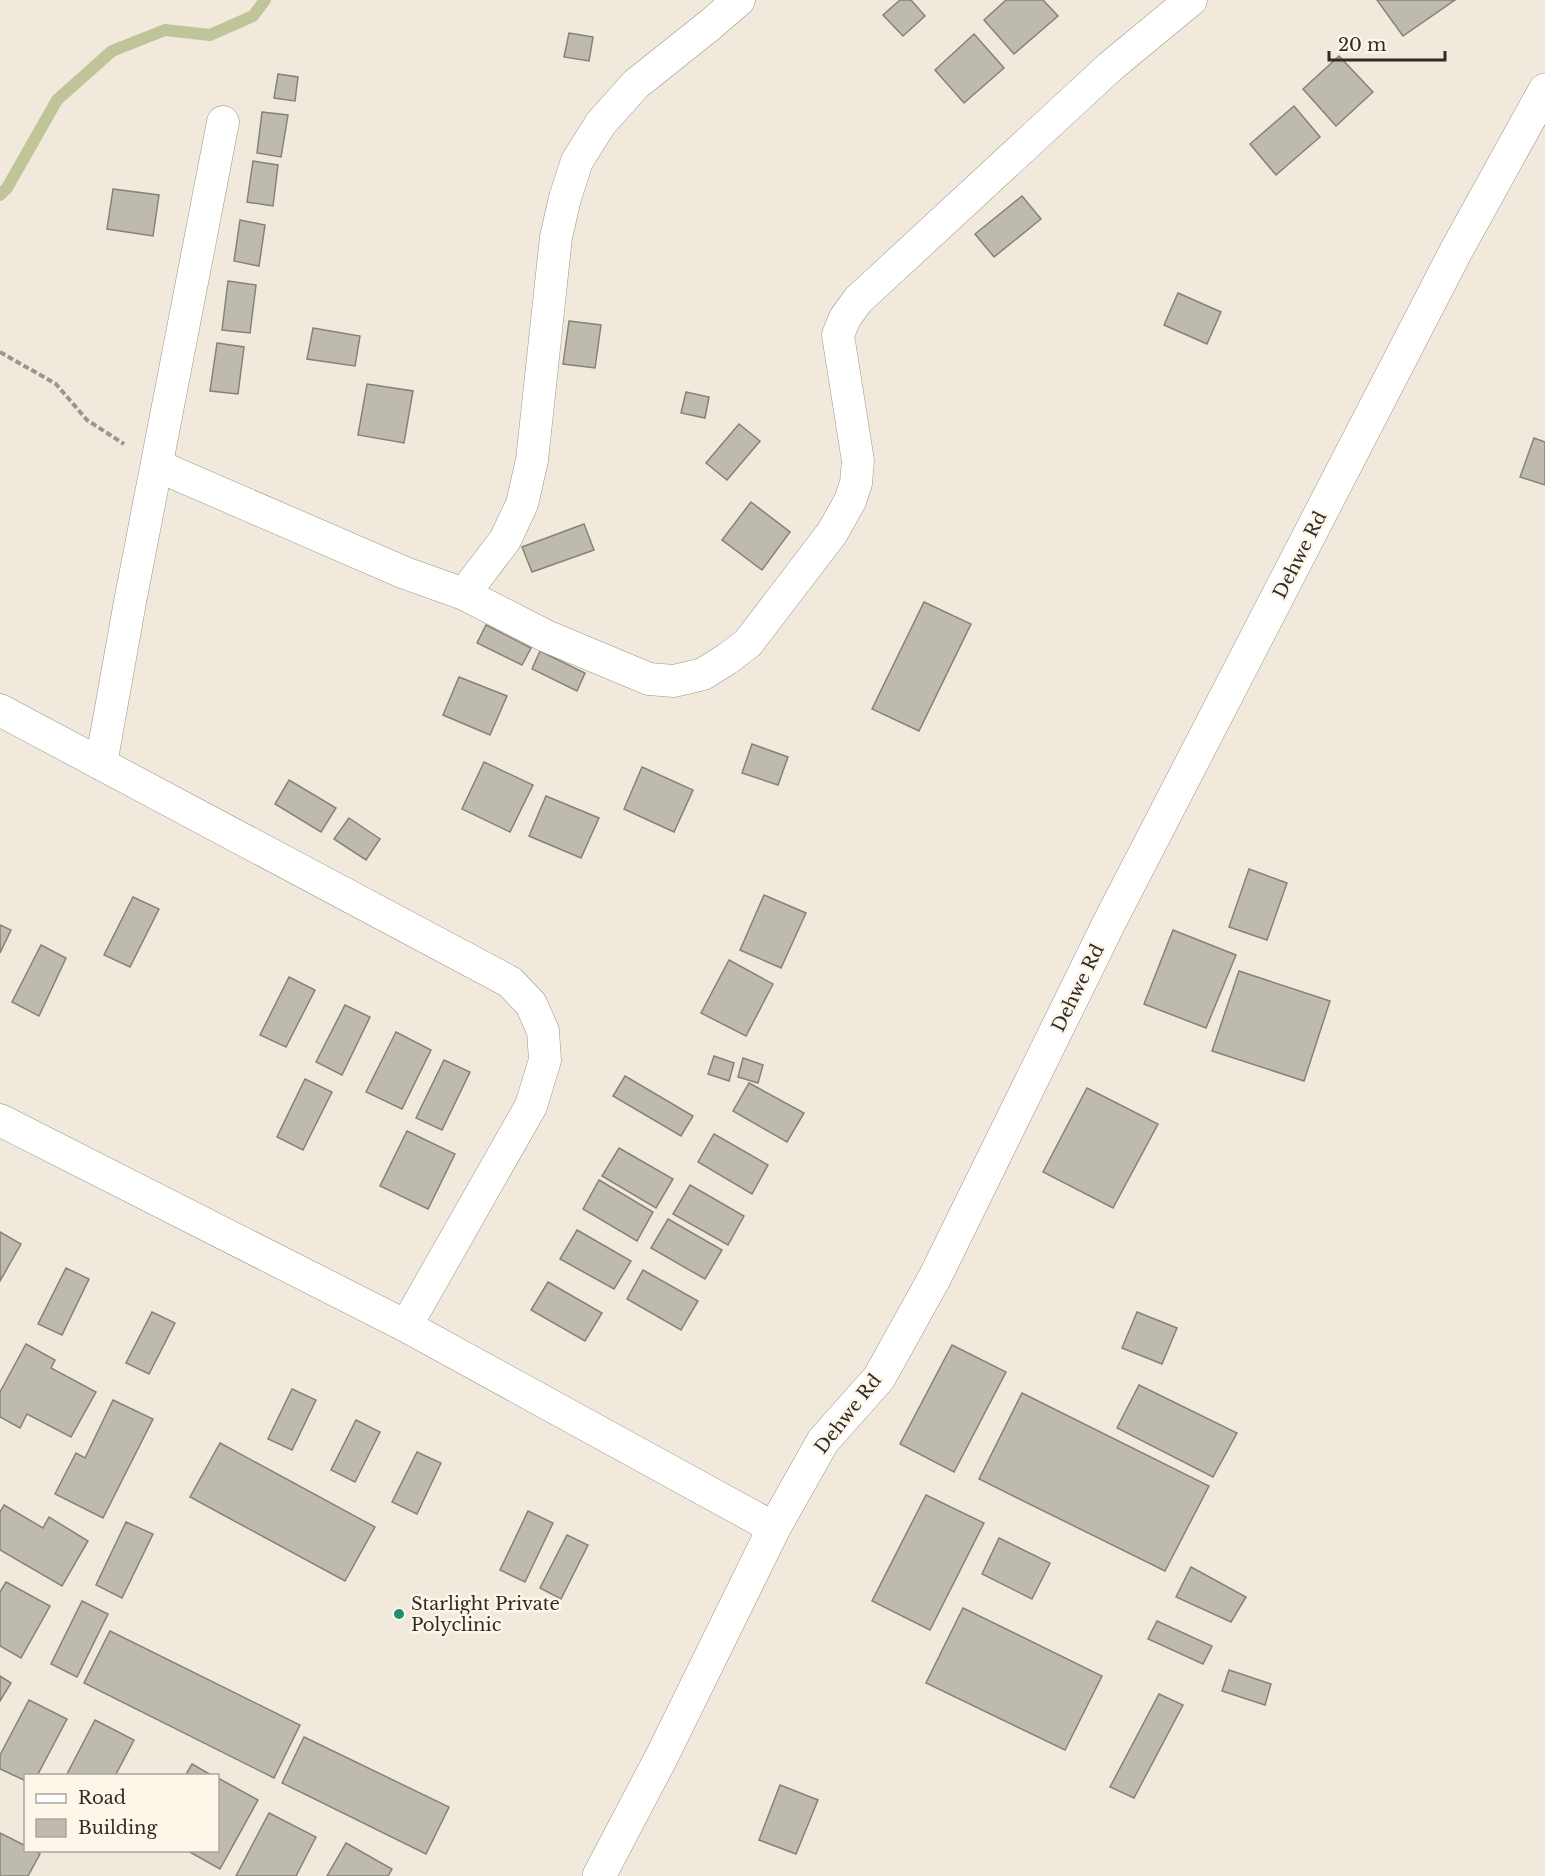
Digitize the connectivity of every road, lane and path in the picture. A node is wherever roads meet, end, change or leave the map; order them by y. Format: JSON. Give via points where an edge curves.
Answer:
{"nodes":[{"id":1,"x":739,"y":0,"type":"edge"},
{"id":2,"x":1191,"y":0,"type":"edge"},
{"id":3,"x":1545,"y":90,"type":"edge"},
{"id":4,"x":223,"y":122,"type":"dead end"},
{"id":5,"x":0,"y":352,"type":"edge"},
{"id":6,"x":158,"y":466,"type":"junction"},
{"id":7,"x":464,"y":594,"type":"junction"},
{"id":8,"x":0,"y":710,"type":"edge"},
{"id":9,"x":101,"y":764,"type":"junction"},
{"id":10,"x":0,"y":1120,"type":"edge"},
{"id":11,"x":406,"y":1326,"type":"junction"},
{"id":12,"x":774,"y":1528,"type":"junction"},
{"id":13,"x":599,"y":1876,"type":"edge"}],
"edges":[{"from":1,"to":7,"type":"street","via":[[636,84],[601,123],[577,161],[556,237],[532,460],[522,504],[504,540]]},
{"from":2,"to":7,"type":"street","via":[[1111,66],[858,300],[845,318],[838,335],[858,461],[856,483],[832,533],[748,643],[703,674],[674,681],[648,679],[546,636]]},
{"from":3,"to":12,"type":"street","name":"Dehwe Rd","via":[[1456,251],[1110,921],[935,1277],[879,1378],[823,1441]]},
{"from":4,"to":6,"type":"street"},
{"from":5,"to":6,"type":"path","via":[[56,384],[87,420]]},
{"from":6,"to":7,"type":"street","via":[[405,573]]},
{"from":6,"to":9,"type":"street"},
{"from":8,"to":9,"type":"street"},
{"from":9,"to":11,"type":"street","via":[[510,982],[531,1004],[543,1030],[545,1060],[531,1106]]},
{"from":10,"to":11,"type":"street"},
{"from":11,"to":12,"type":"street"},
{"from":12,"to":13,"type":"street","name":"Dehwe Rd"}]}
